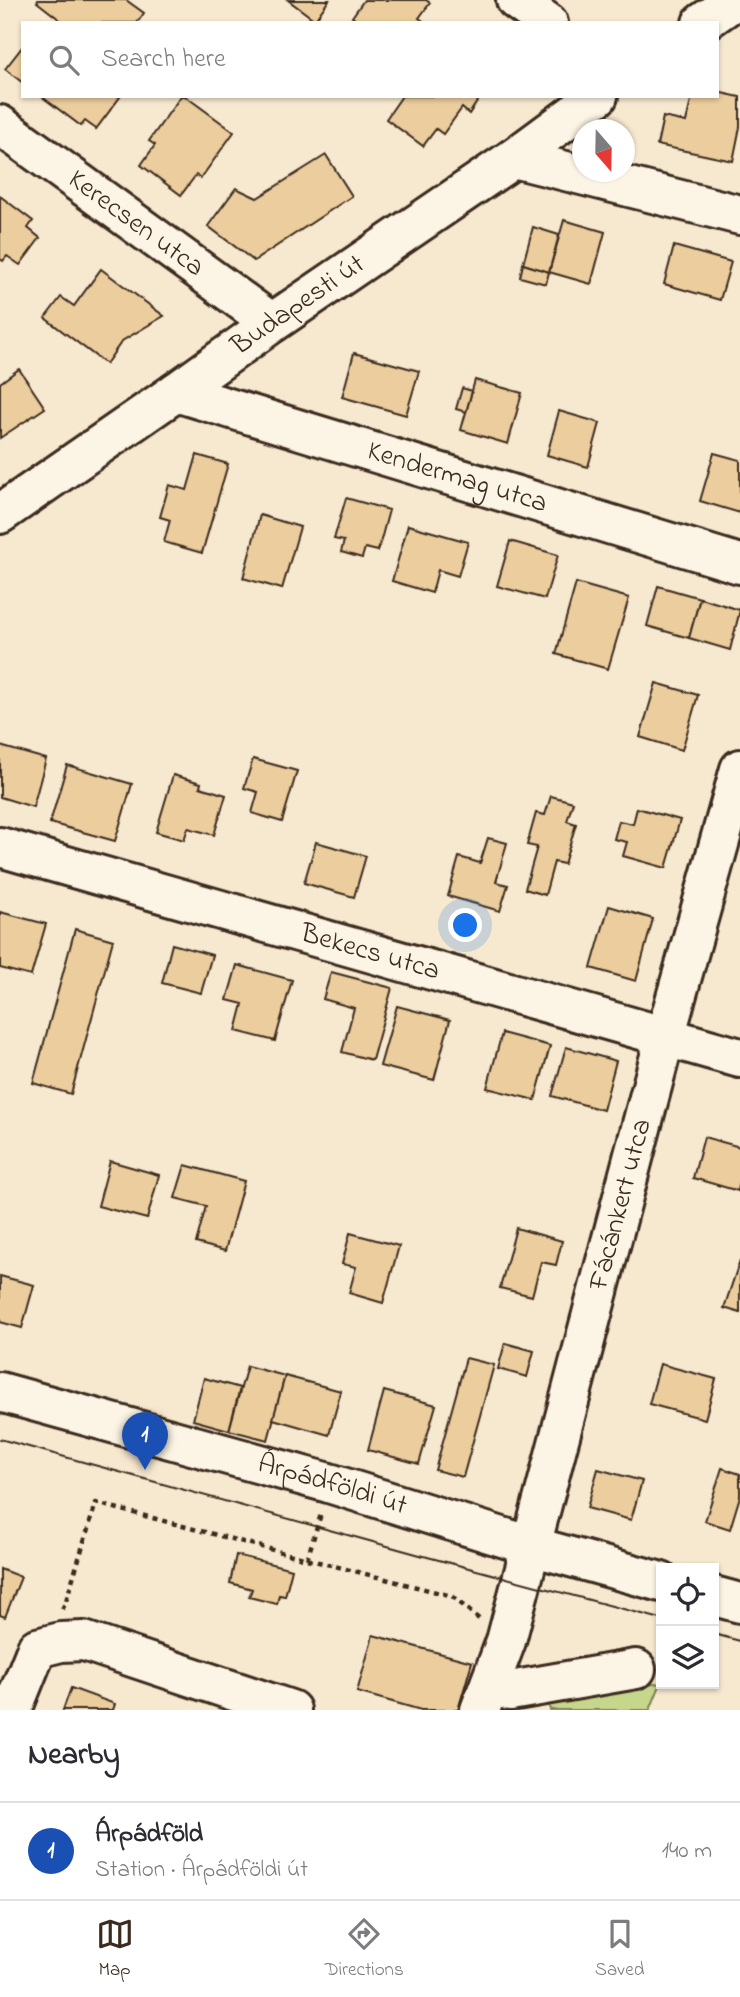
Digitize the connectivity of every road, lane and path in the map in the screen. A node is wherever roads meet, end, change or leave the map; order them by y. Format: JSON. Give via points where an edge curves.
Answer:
{"nodes":[{"id":1,"x":516,"y":0,"type":"edge"},
{"id":2,"x":735,"y":0,"type":"edge"},
{"id":3,"x":545,"y":21,"type":"edge"},
{"id":4,"x":705,"y":21,"type":"edge"},
{"id":5,"x":595,"y":98,"type":"edge"},
{"id":6,"x":0,"y":125,"type":"edge"},
{"id":7,"x":514,"y":158,"type":"junction"},
{"id":8,"x":740,"y":215,"type":"edge"},
{"id":9,"x":272,"y":323,"type":"junction"},
{"id":10,"x":176,"y":392,"type":"junction"},
{"id":11,"x":0,"y":514,"type":"edge"},
{"id":12,"x":740,"y":564,"type":"edge"},
{"id":13,"x":740,"y":769,"type":"edge"},
{"id":14,"x":0,"y":847,"type":"edge"},
{"id":15,"x":665,"y":1037,"type":"junction"},
{"id":16,"x":740,"y":1058,"type":"edge"},
{"id":17,"x":0,"y":1392,"type":"edge"},
{"id":18,"x":329,"y":1483,"type":"junction"},
{"id":19,"x":531,"y":1546,"type":"junction"},
{"id":20,"x":307,"y":1559,"type":"junction"},
{"id":21,"x":656,"y":1581,"type":"edge"},
{"id":22,"x":719,"y":1597,"type":"edge"},
{"id":23,"x":740,"y":1603,"type":"edge"},
{"id":24,"x":506,"y":1641,"type":"junction"},
{"id":25,"x":37,"y":1648,"type":"junction"},
{"id":26,"x":636,"y":1669,"type":"dead end"},
{"id":27,"x":501,"y":1704,"type":"edge"},
{"id":28,"x":12,"y":1710,"type":"edge"},
{"id":29,"x":291,"y":1710,"type":"edge"}],
"edges":[{"from":1,"to":3,"type":"street"},
{"from":2,"to":4,"type":"street"},
{"from":5,"to":7,"type":"street","name":"Budapesti út"},
{"from":6,"to":9,"type":"street","name":"Kerecsen utca"},
{"from":7,"to":8,"type":"street"},
{"from":7,"to":9,"type":"street","name":"Budapesti út"},
{"from":9,"to":10,"type":"street","name":"Budapesti út"},
{"from":10,"to":11,"type":"street","name":"Budapesti út"},
{"from":10,"to":12,"type":"street","name":"Kendermag utca"},
{"from":13,"to":15,"type":"street","name":"Fácánkert utca"},
{"from":14,"to":15,"type":"street","name":"Bekecs utca"},
{"from":15,"to":16,"type":"street","name":"Bekecs utca"},
{"from":15,"to":19,"type":"street","name":"Fácánkert utca"},
{"from":17,"to":18,"type":"street","name":"Árpádföldi út"},
{"from":18,"to":19,"type":"street","name":"Árpádföldi út"},
{"from":18,"to":20,"type":"path"},
{"from":19,"to":21,"type":"street","name":"Árpádföldi út"},
{"from":19,"to":24,"type":"street","name":"Fácánkert utca"},
{"from":20,"to":24,"type":"path","via":[[452,1596]]},
{"from":20,"to":25,"type":"path","via":[[96,1503],[65,1604]]},
{"from":22,"to":23,"type":"street"},
{"from":24,"to":27,"type":"street","name":"Fácánkert utca"},
{"from":25,"to":28,"type":"street"},
{"from":25,"to":29,"type":"street","via":[[84,1641]]},
{"from":26,"to":27,"type":"street"}]}
